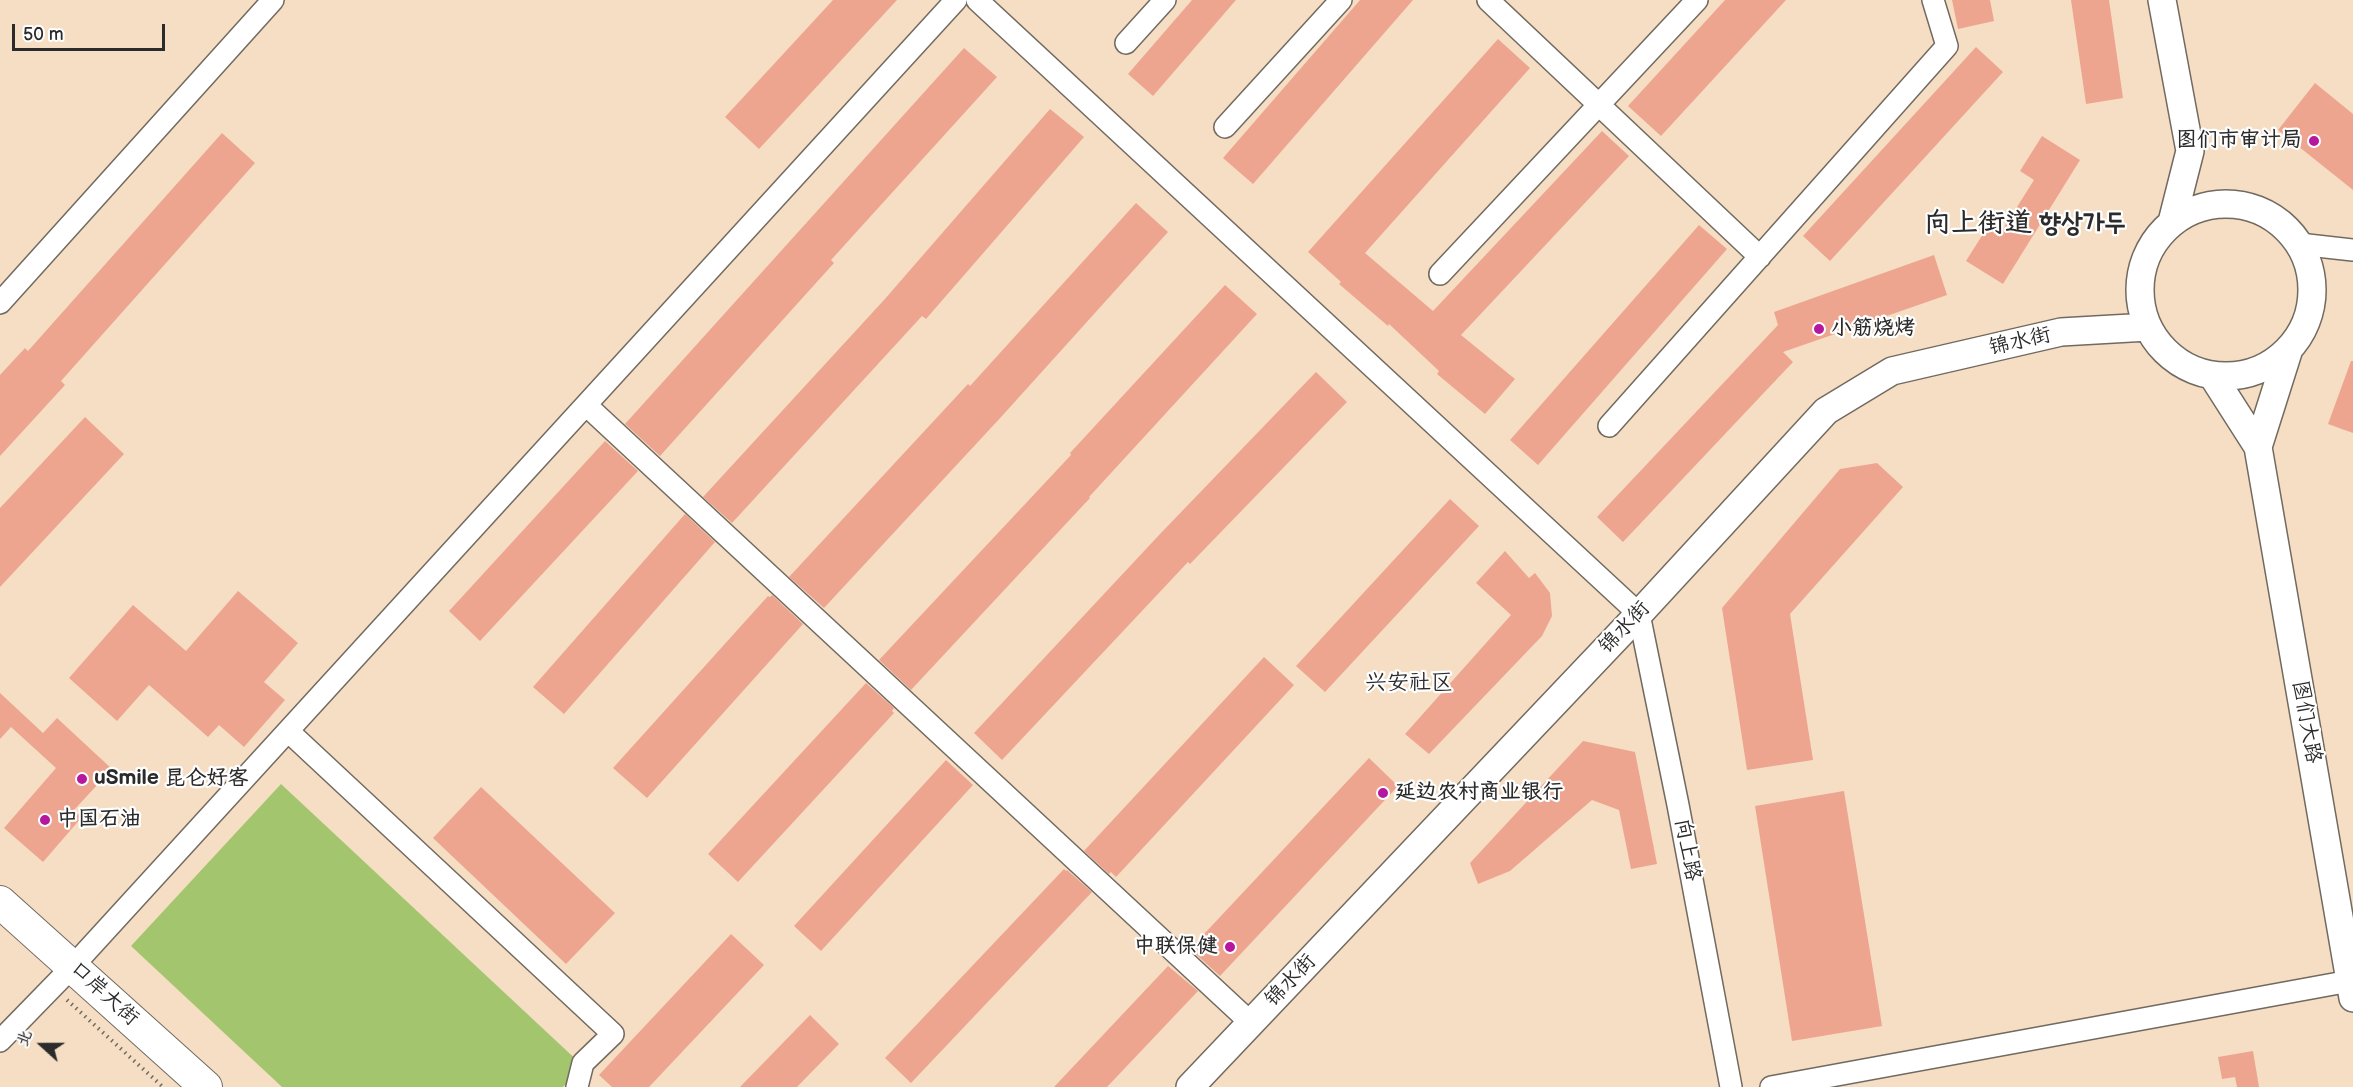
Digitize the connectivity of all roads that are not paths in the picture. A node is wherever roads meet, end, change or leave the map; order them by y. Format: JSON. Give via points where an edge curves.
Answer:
{"nodes":[{"id":1,"x":273,"y":0,"type":"edge"},
{"id":2,"x":956,"y":0,"type":"edge"},
{"id":3,"x":977,"y":0,"type":"edge"},
{"id":4,"x":1165,"y":0,"type":"edge"},
{"id":5,"x":1341,"y":0,"type":"edge"},
{"id":6,"x":1488,"y":0,"type":"edge"},
{"id":7,"x":1697,"y":0,"type":"edge"},
{"id":8,"x":1933,"y":0,"type":"edge"},
{"id":9,"x":2162,"y":0,"type":"edge"},
{"id":10,"x":1126,"y":43,"type":"dead end"},
{"id":11,"x":1599,"y":105,"type":"junction"},
{"id":12,"x":1225,"y":127,"type":"dead end"},
{"id":13,"x":2172,"y":222,"type":"junction"},
{"id":14,"x":2299,"y":244,"type":"junction"},
{"id":15,"x":2353,"y":250,"type":"edge"},
{"id":16,"x":1760,"y":257,"type":"junction"},
{"id":17,"x":1440,"y":274,"type":"dead end"},
{"id":18,"x":0,"y":303,"type":"edge"},
{"id":19,"x":2148,"y":327,"type":"junction"},
{"id":20,"x":2289,"y":349,"type":"junction"},
{"id":21,"x":2212,"y":375,"type":"junction"},
{"id":22,"x":586,"y":405,"type":"junction"},
{"id":23,"x":1609,"y":426,"type":"dead end"},
{"id":24,"x":2258,"y":447,"type":"junction"},
{"id":25,"x":1639,"y":614,"type":"junction"},
{"id":26,"x":288,"y":731,"type":"junction"},
{"id":27,"x":0,"y":902,"type":"edge"},
{"id":28,"x":2345,"y":908,"type":"edge"},
{"id":29,"x":63,"y":976,"type":"junction"},
{"id":30,"x":2352,"y":990,"type":"edge"},
{"id":31,"x":1251,"y":1023,"type":"junction"},
{"id":32,"x":3,"y":1033,"type":"edge"},
{"id":33,"x":206,"y":1087,"type":"edge"},
{"id":34,"x":576,"y":1087,"type":"edge"},
{"id":35,"x":1190,"y":1087,"type":"edge"},
{"id":36,"x":1731,"y":1087,"type":"edge"},
{"id":37,"x":1771,"y":1087,"type":"edge"}],
"edges":[{"from":1,"to":18,"type":"street"},
{"from":2,"to":22,"type":"street"},
{"from":3,"to":25,"type":"street"},
{"from":4,"to":10,"type":"street"},
{"from":5,"to":12,"type":"street"},
{"from":6,"to":11,"type":"street"},
{"from":7,"to":11,"type":"street"},
{"from":8,"to":16,"type":"street","via":[[1947,46]]},
{"from":9,"to":13,"type":"main road","via":[[2190,151]]},
{"from":11,"to":16,"type":"street"},
{"from":11,"to":17,"type":"street"},
{"from":13,"to":14,"type":"main road","via":[[2197,208],[2226,203],[2254,208],[2280,222]]},
{"from":13,"to":19,"type":"main road","via":[[2153,244],[2141,270],[2140,299]]},
{"from":14,"to":15,"type":"street"},
{"from":14,"to":20,"type":"main road","via":[[2310,270],[2312,298],[2304,325]]},
{"from":16,"to":23,"type":"street"},
{"from":19,"to":21,"type":"main road","via":[[2163,350],[2185,366]]},
{"from":19,"to":25,"type":"main road","name":"锦水街","via":[[2061,332],[1892,371],[1826,411]]},
{"from":20,"to":21,"type":"main road","via":[[2266,366],[2240,375]]},
{"from":20,"to":24,"type":"main road"},
{"from":21,"to":24,"type":"main road"},
{"from":22,"to":26,"type":"street"},
{"from":22,"to":31,"type":"street"},
{"from":24,"to":28,"type":"main road","name":"图们大路"},
{"from":25,"to":31,"type":"main road","name":"锦水街"},
{"from":25,"to":36,"type":"street","name":"向上路"},
{"from":26,"to":29,"type":"street"},
{"from":26,"to":34,"type":"street","via":[[613,1034],[583,1064]]},
{"from":27,"to":29,"type":"highway","name":"口岸大街"},
{"from":28,"to":30,"type":"main road","name":"图们大路"},
{"from":29,"to":32,"type":"street"},
{"from":29,"to":33,"type":"highway","name":"口岸大街"},
{"from":30,"to":37,"type":"street"},
{"from":31,"to":35,"type":"main road","name":"锦水街"}]}
